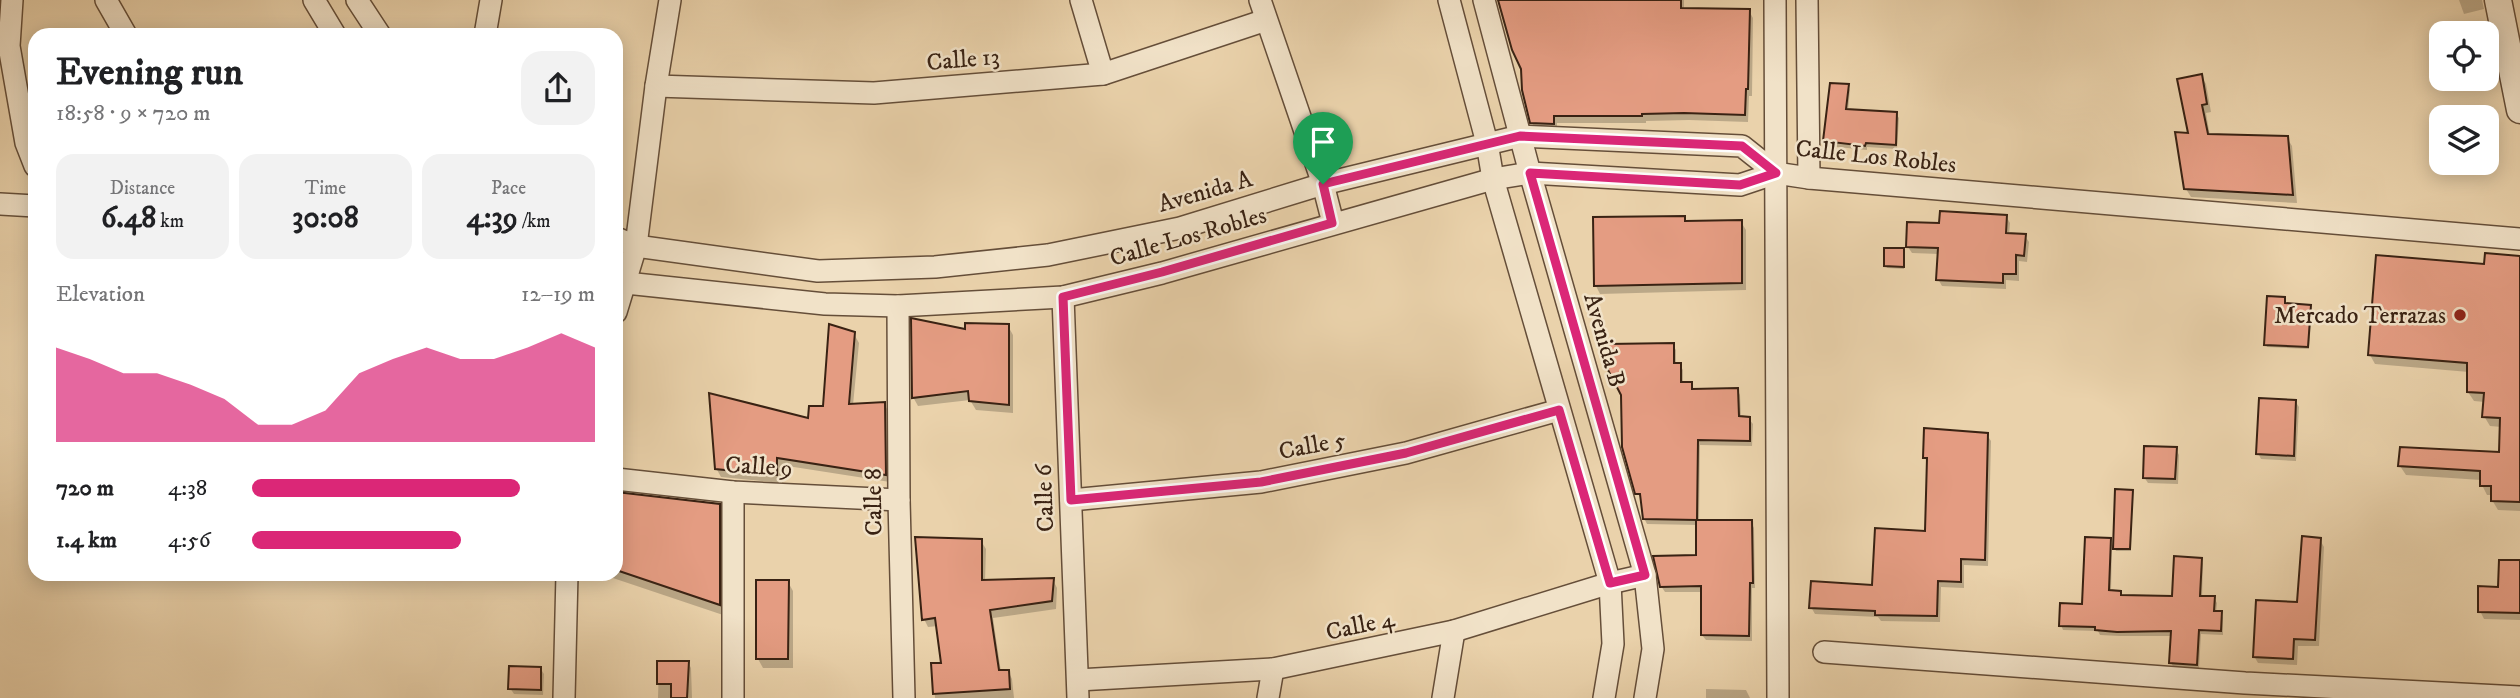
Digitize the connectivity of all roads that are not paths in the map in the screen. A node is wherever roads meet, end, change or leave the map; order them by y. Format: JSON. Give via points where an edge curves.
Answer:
{"nodes":[{"id":1,"x":12,"y":0,"type":"edge"},
{"id":2,"x":106,"y":0,"type":"edge"},
{"id":3,"x":314,"y":0,"type":"edge"},
{"id":4,"x":357,"y":0,"type":"edge"},
{"id":5,"x":491,"y":0,"type":"edge"},
{"id":6,"x":670,"y":0,"type":"edge"},
{"id":7,"x":1081,"y":0,"type":"edge"},
{"id":8,"x":1448,"y":0,"type":"edge"},
{"id":9,"x":1484,"y":0,"type":"edge"},
{"id":10,"x":1775,"y":0,"type":"edge"},
{"id":11,"x":1807,"y":0,"type":"edge"},
{"id":12,"x":2498,"y":0,"type":"edge"},
{"id":13,"x":1263,"y":10,"type":"edge"},
{"id":14,"x":122,"y":28,"type":"edge"},
{"id":15,"x":331,"y":28,"type":"edge"},
{"id":16,"x":375,"y":28,"type":"edge"},
{"id":17,"x":486,"y":28,"type":"edge"},
{"id":18,"x":4,"y":47,"type":"edge"},
{"id":19,"x":1103,"y":74,"type":"junction"},
{"id":20,"x":656,"y":86,"type":"junction"},
{"id":21,"x":2520,"y":110,"type":"edge"},
{"id":22,"x":1520,"y":136,"type":"junction"},
{"id":23,"x":1487,"y":142,"type":"junction"},
{"id":24,"x":28,"y":148,"type":"edge"},
{"id":25,"x":1530,"y":173,"type":"junction"},
{"id":26,"x":1776,"y":173,"type":"junction"},
{"id":27,"x":1493,"y":178,"type":"junction"},
{"id":28,"x":1809,"y":178,"type":"junction"},
{"id":29,"x":1323,"y":184,"type":"junction"},
{"id":30,"x":0,"y":204,"type":"edge"},
{"id":31,"x":28,"y":206,"type":"edge"},
{"id":32,"x":1332,"y":223,"type":"junction"},
{"id":33,"x":2520,"y":239,"type":"edge"},
{"id":34,"x":623,"y":240,"type":"edge"},
{"id":35,"x":636,"y":246,"type":"junction"},
{"id":36,"x":623,"y":276,"type":"edge"},
{"id":37,"x":623,"y":281,"type":"edge"},
{"id":38,"x":1063,"y":297,"type":"junction"},
{"id":39,"x":898,"y":306,"type":"junction"},
{"id":40,"x":1559,"y":410,"type":"junction"},
{"id":41,"x":623,"y":480,"type":"edge"},
{"id":42,"x":733,"y":492,"type":"junction"},
{"id":43,"x":899,"y":500,"type":"junction"},
{"id":44,"x":1071,"y":500,"type":"junction"},
{"id":45,"x":1645,"y":575,"type":"junction"},
{"id":46,"x":567,"y":581,"type":"edge"},
{"id":47,"x":1610,"y":583,"type":"junction"},
{"id":48,"x":1454,"y":631,"type":"junction"},
{"id":49,"x":1824,"y":652,"type":"dead end"},
{"id":50,"x":1273,"y":669,"type":"junction"},
{"id":51,"x":1078,"y":689,"type":"edge"},
{"id":52,"x":2520,"y":697,"type":"edge"},
{"id":53,"x":564,"y":698,"type":"edge"},
{"id":54,"x":733,"y":698,"type":"edge"},
{"id":55,"x":904,"y":698,"type":"edge"},
{"id":56,"x":1268,"y":698,"type":"edge"},
{"id":57,"x":1443,"y":698,"type":"edge"},
{"id":58,"x":1604,"y":698,"type":"edge"},
{"id":59,"x":1645,"y":698,"type":"edge"},
{"id":60,"x":1778,"y":698,"type":"edge"}],
"edges":[{"from":1,"to":18,"type":"street"},
{"from":2,"to":14,"type":"street"},
{"from":3,"to":15,"type":"street"},
{"from":4,"to":16,"type":"street"},
{"from":5,"to":17,"type":"street"},
{"from":6,"to":20,"type":"street"},
{"from":7,"to":19,"type":"street"},
{"from":8,"to":23,"type":"street"},
{"from":9,"to":22,"type":"street","name":"Avenida B"},
{"from":10,"to":26,"type":"street"},
{"from":11,"to":28,"type":"street"},
{"from":12,"to":21,"type":"street"},
{"from":13,"to":19,"type":"street","name":"Calle 13"},
{"from":13,"to":29,"type":"street"},
{"from":18,"to":24,"type":"street"},
{"from":19,"to":20,"type":"street","name":"Calle 13","via":[[874,93]]},
{"from":20,"to":35,"type":"street"},
{"from":22,"to":23,"type":"street","name":"Avenida A"},
{"from":22,"to":25,"type":"street","name":"Avenida B"},
{"from":22,"to":26,"type":"street","name":"Avenida A","via":[[1742,146]]},
{"from":23,"to":27,"type":"street"},
{"from":23,"to":29,"type":"street","name":"Avenida A"},
{"from":25,"to":26,"type":"street","name":"Calle Los Robles","via":[[1740,185]]},
{"from":25,"to":27,"type":"street","name":"Calle Los Robles"},
{"from":25,"to":45,"type":"street","name":"Avenida B"},
{"from":26,"to":28,"type":"street","name":"Calle Los Robles"},
{"from":26,"to":60,"type":"street"},
{"from":27,"to":32,"type":"street","name":"Calle Los Robles"},
{"from":27,"to":40,"type":"street"},
{"from":28,"to":33,"type":"street","name":"Calle Los Robles"},
{"from":29,"to":32,"type":"street"},
{"from":29,"to":35,"type":"street","name":"Avenida A","via":[[1180,228],[1048,256],[935,267],[818,271]]},
{"from":30,"to":31,"type":"street"},
{"from":32,"to":38,"type":"street","name":"Calle Los Robles"},
{"from":34,"to":35,"type":"street","name":"Avenida A"},
{"from":35,"to":36,"type":"street"},
{"from":37,"to":39,"type":"street","name":"Calle Los Robles","via":[[825,304]]},
{"from":38,"to":39,"type":"street","name":"Calle Los Robles"},
{"from":38,"to":44,"type":"street","name":"Calle 6"},
{"from":39,"to":43,"type":"street","name":"Calle 8"},
{"from":40,"to":44,"type":"street","name":"Calle 5","via":[[1406,453],[1261,482]]},
{"from":40,"to":47,"type":"street"},
{"from":41,"to":42,"type":"street","name":"Calle 9"},
{"from":42,"to":43,"type":"street","name":"Calle 9"},
{"from":42,"to":54,"type":"street"},
{"from":43,"to":55,"type":"street","name":"Calle 8"},
{"from":44,"to":51,"type":"street","name":"Calle 6"},
{"from":45,"to":47,"type":"street","name":"Calle 4"},
{"from":45,"to":59,"type":"street","name":"Avenida B","via":[[1653,649]]},
{"from":46,"to":53,"type":"street"},
{"from":47,"to":48,"type":"street","name":"Calle 4"},
{"from":47,"to":58,"type":"street","via":[[1614,644]]},
{"from":48,"to":50,"type":"street","name":"Calle 4"},
{"from":48,"to":57,"type":"street"},
{"from":49,"to":52,"type":"street","via":[[2231,682]]},
{"from":50,"to":51,"type":"street","name":"Calle 4"},
{"from":50,"to":56,"type":"street"}]}
